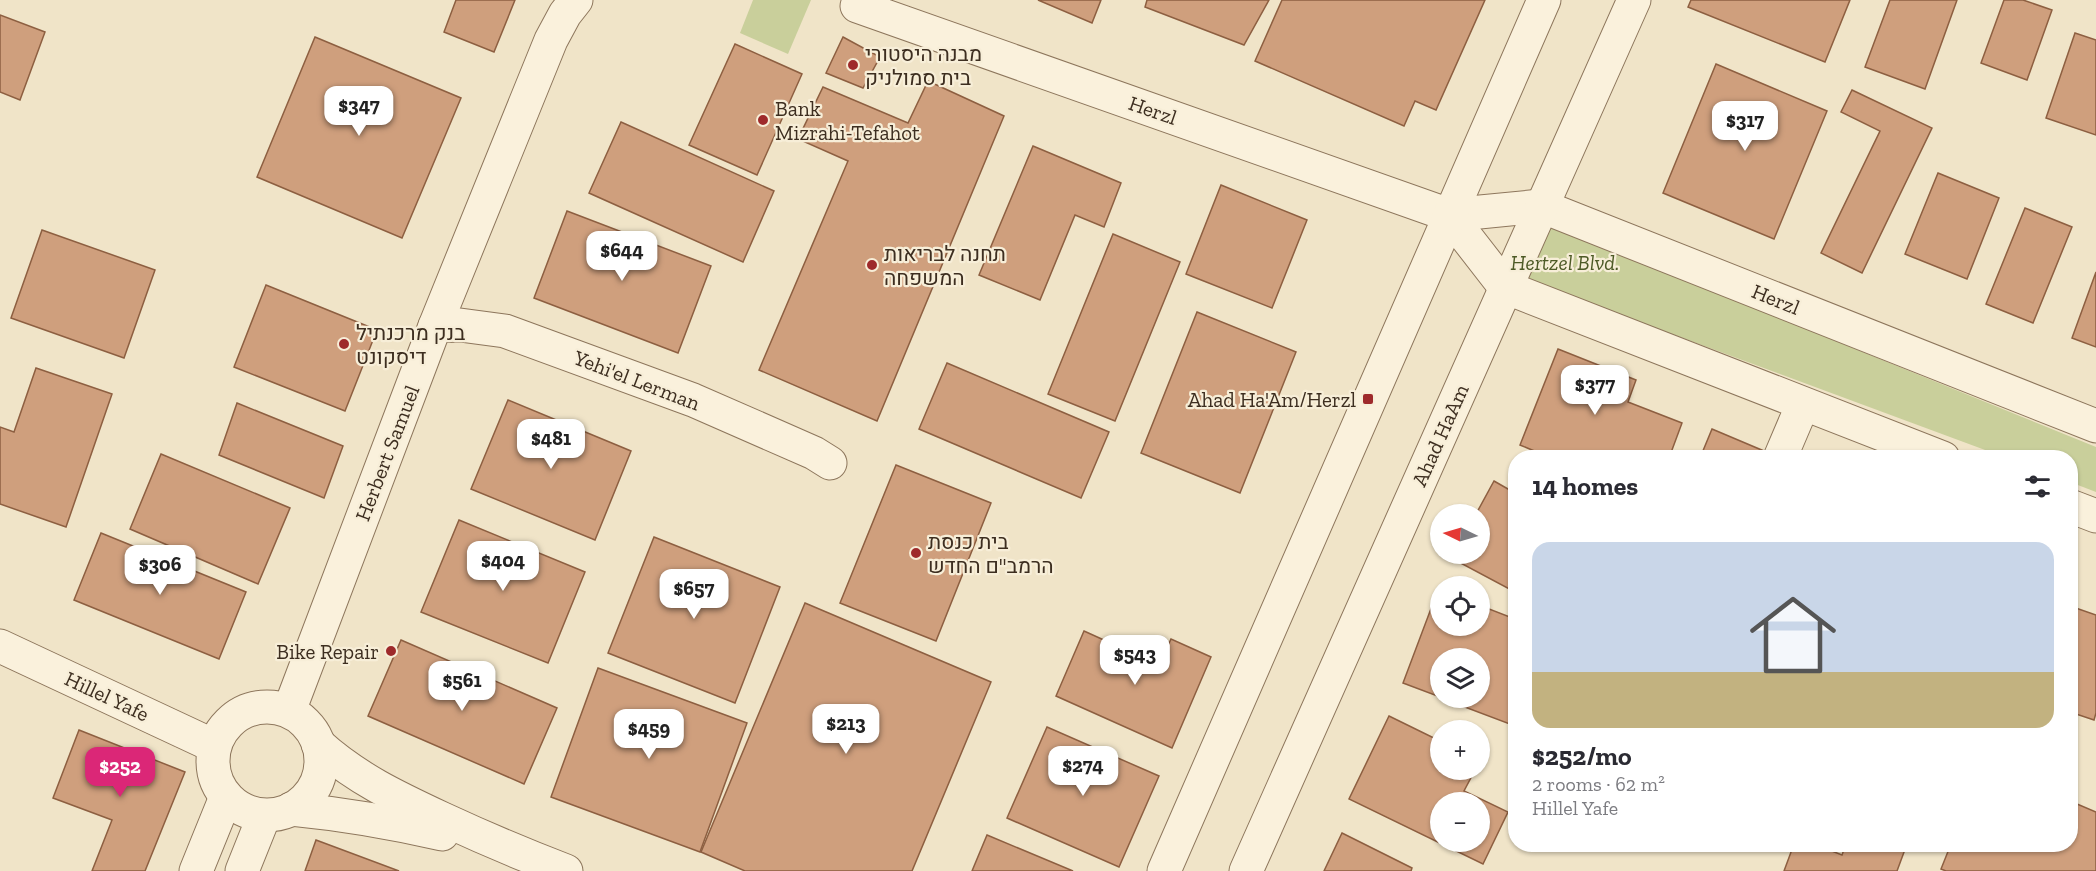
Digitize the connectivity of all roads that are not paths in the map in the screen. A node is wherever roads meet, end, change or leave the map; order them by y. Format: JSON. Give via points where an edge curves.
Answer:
{"nodes":[{"id":1,"x":576,"y":0,"type":"edge"},
{"id":2,"x":1544,"y":0,"type":"edge"},
{"id":3,"x":1634,"y":0,"type":"edge"},
{"id":4,"x":857,"y":6,"type":"dead end"},
{"id":5,"x":1541,"y":206,"type":"junction"},
{"id":6,"x":1449,"y":215,"type":"junction"},
{"id":7,"x":1505,"y":287,"type":"junction"},
{"id":8,"x":435,"y":326,"type":"junction"},
{"id":9,"x":1803,"y":404,"type":"junction"},
{"id":10,"x":2096,"y":426,"type":"edge"},
{"id":11,"x":1889,"y":448,"type":"edge"},
{"id":12,"x":1783,"y":450,"type":"edge"},
{"id":13,"x":830,"y":463,"type":"dead end"},
{"id":14,"x":2078,"y":509,"type":"edge"},
{"id":15,"x":2096,"y":516,"type":"edge"},
{"id":16,"x":0,"y":646,"type":"edge"},
{"id":17,"x":289,"y":711,"type":"junction"},
{"id":18,"x":318,"y":744,"type":"junction"},
{"id":19,"x":214,"y":746,"type":"junction"},
{"id":20,"x":226,"y":797,"type":"junction"},
{"id":21,"x":278,"y":812,"type":"junction"},
{"id":22,"x":508,"y":849,"type":"junction"},
{"id":23,"x":196,"y":871,"type":"edge"},
{"id":24,"x":242,"y":871,"type":"edge"},
{"id":25,"x":566,"y":871,"type":"edge"},
{"id":26,"x":1164,"y":871,"type":"edge"},
{"id":27,"x":1246,"y":871,"type":"edge"}],
"edges":[{"from":1,"to":8,"type":"street","name":"Herbert Samuel","via":[[551,40]]},
{"from":2,"to":6,"type":"street"},
{"from":3,"to":5,"type":"street","name":"Ahad HaAm"},
{"from":4,"to":6,"type":"street","name":"Herzl"},
{"from":5,"to":6,"type":"street","name":"Herzl"},
{"from":5,"to":7,"type":"street","name":"Ahad HaAm"},
{"from":5,"to":10,"type":"street","name":"Herzl"},
{"from":6,"to":7,"type":"street"},
{"from":6,"to":26,"type":"street"},
{"from":7,"to":9,"type":"street"},
{"from":7,"to":27,"type":"street","name":"Ahad HaAm"},
{"from":8,"to":13,"type":"street","name":"Yehi'el Lerman","via":[[505,331],[693,400]]},
{"from":8,"to":17,"type":"street","name":"Herbert Samuel"},
{"from":9,"to":11,"type":"street"},
{"from":9,"to":12,"type":"street"},
{"from":14,"to":15,"type":"street"},
{"from":16,"to":19,"type":"street","name":"Hillel Yafe"},
{"from":17,"to":18,"type":"street","via":[[312,730]]},
{"from":17,"to":19,"type":"street","via":[[271,706],[253,708],[236,716]]},
{"from":18,"to":21,"type":"street","via":[[319,776],[312,792],[299,805]]},
{"from":18,"to":22,"type":"street","via":[[360,777]]},
{"from":19,"to":20,"type":"street","via":[[213,764]]},
{"from":20,"to":21,"type":"street","via":[[250,813]]},
{"from":20,"to":23,"type":"street"},
{"from":21,"to":22,"type":"street","via":[[348,815],[392,822]]},
{"from":21,"to":24,"type":"street"},
{"from":22,"to":25,"type":"street"}]}
